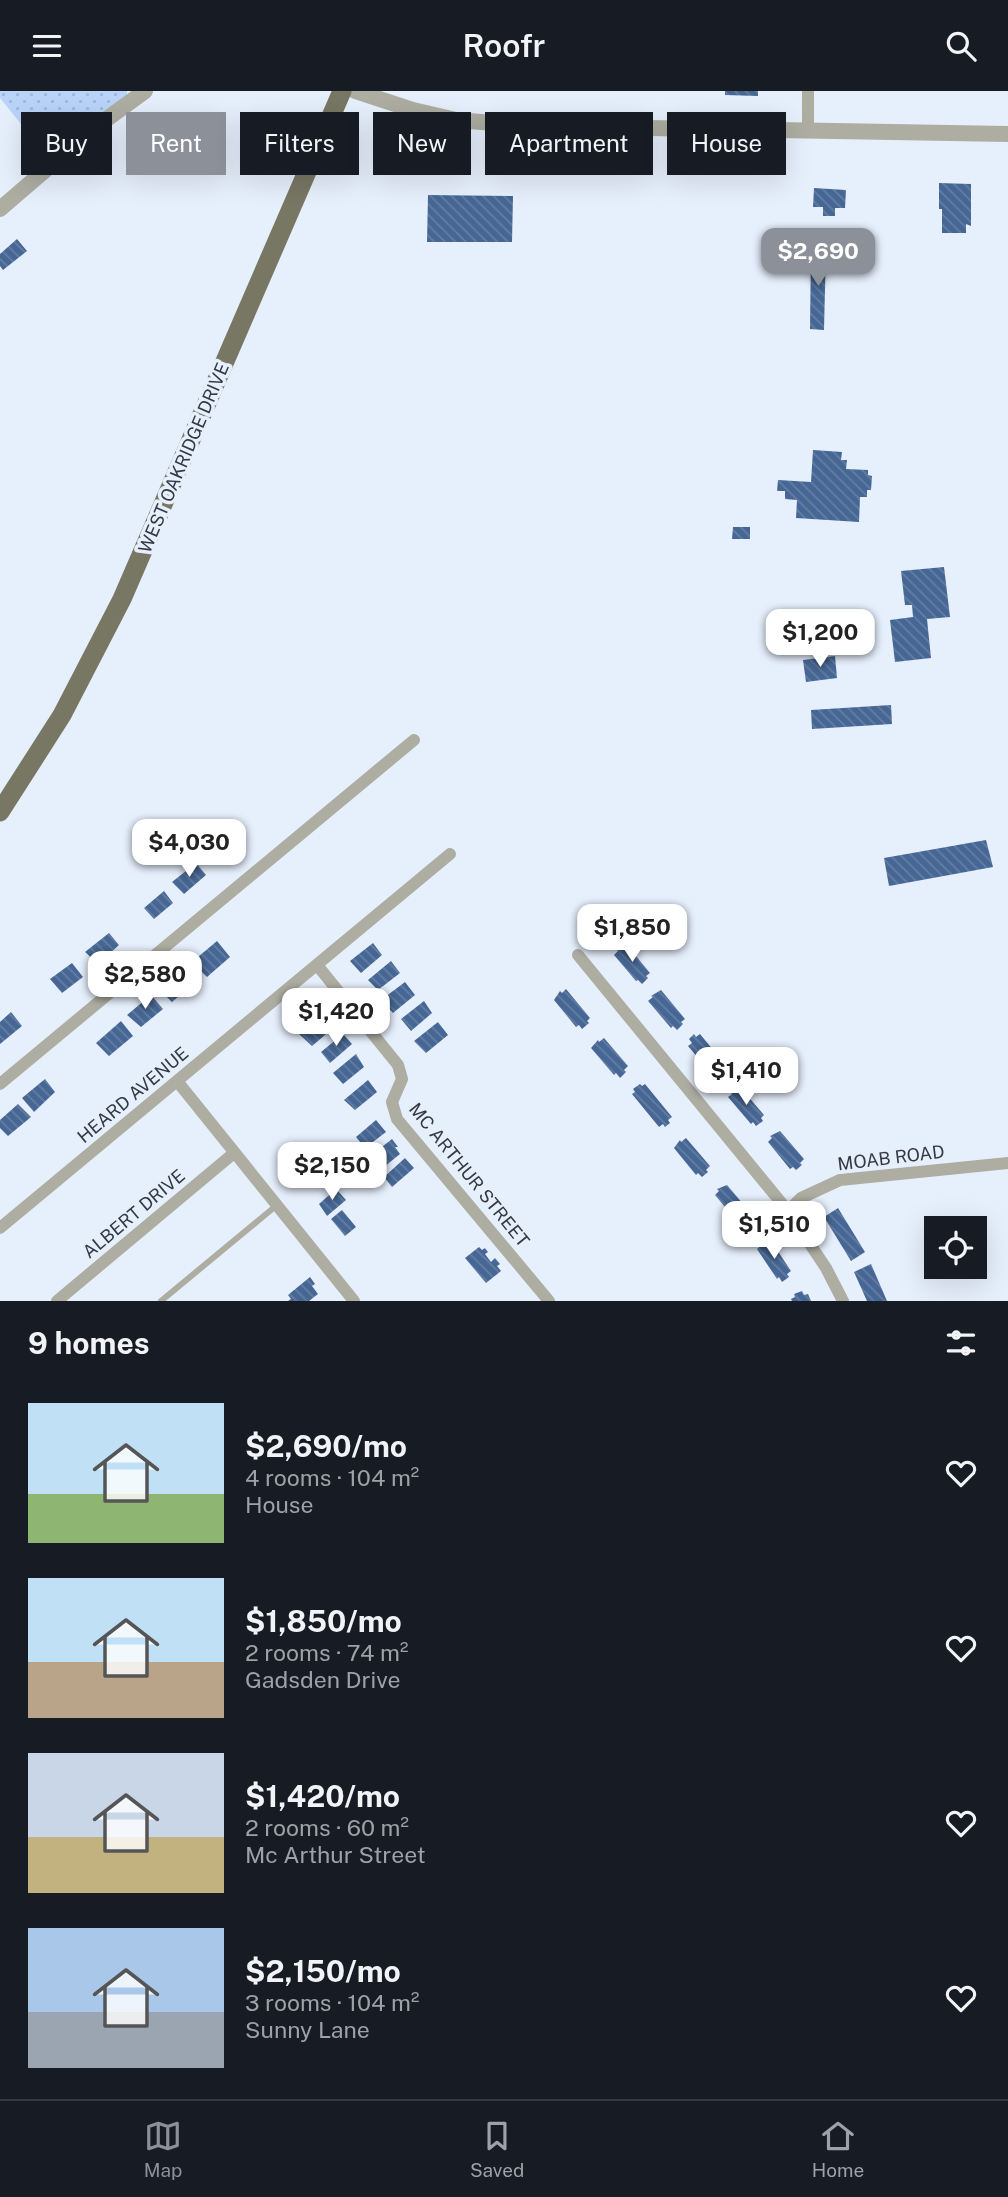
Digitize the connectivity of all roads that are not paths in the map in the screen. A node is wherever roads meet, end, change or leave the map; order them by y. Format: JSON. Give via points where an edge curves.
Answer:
{"nodes":[{"id":1,"x":145,"y":91,"type":"edge"},
{"id":2,"x":342,"y":91,"type":"edge"},
{"id":3,"x":355,"y":91,"type":"edge"},
{"id":4,"x":808,"y":91,"type":"edge"},
{"id":5,"x":808,"y":129,"type":"junction"},
{"id":6,"x":1008,"y":134,"type":"edge"},
{"id":7,"x":0,"y":209,"type":"edge"},
{"id":8,"x":414,"y":740,"type":"dead end"},
{"id":9,"x":0,"y":812,"type":"edge"},
{"id":10,"x":450,"y":854,"type":"dead end"},
{"id":11,"x":578,"y":955,"type":"dead end"},
{"id":12,"x":317,"y":965,"type":"junction"},
{"id":13,"x":177,"y":1081,"type":"junction"},
{"id":14,"x":0,"y":1084,"type":"edge"},
{"id":15,"x":234,"y":1153,"type":"junction"},
{"id":16,"x":1008,"y":1163,"type":"edge"},
{"id":17,"x":277,"y":1205,"type":"junction"},
{"id":18,"x":788,"y":1211,"type":"junction"},
{"id":19,"x":0,"y":1228,"type":"edge"},
{"id":20,"x":57,"y":1301,"type":"edge"},
{"id":21,"x":161,"y":1301,"type":"edge"},
{"id":22,"x":354,"y":1301,"type":"edge"},
{"id":23,"x":549,"y":1301,"type":"edge"},
{"id":24,"x":843,"y":1301,"type":"edge"}],
"edges":[{"from":1,"to":7,"type":"street"},
{"from":2,"to":9,"type":"main road","name":"WEST OAKRIDGE DRIVE","via":[[122,599],[61,715]]},
{"from":3,"to":5,"type":"street","via":[[413,110],[480,123]]},
{"from":4,"to":5,"type":"street"},
{"from":5,"to":6,"type":"street"},
{"from":8,"to":14,"type":"street"},
{"from":10,"to":12,"type":"street","name":"HEARD AVENUE"},
{"from":11,"to":18,"type":"street"},
{"from":12,"to":13,"type":"street","name":"HEARD AVENUE"},
{"from":12,"to":23,"type":"street","name":"MC ARTHUR STREET","via":[[398,1065],[402,1079],[393,1102],[397,1119]]},
{"from":13,"to":15,"type":"street"},
{"from":13,"to":19,"type":"street","name":"HEARD AVENUE"},
{"from":15,"to":17,"type":"street"},
{"from":15,"to":20,"type":"street","name":"ALBERT DRIVE"},
{"from":16,"to":18,"type":"street","name":"MOAB ROAD","via":[[841,1181],[802,1198]]},
{"from":17,"to":21,"type":"lane"},
{"from":17,"to":22,"type":"street"},
{"from":18,"to":24,"type":"street"}]}
